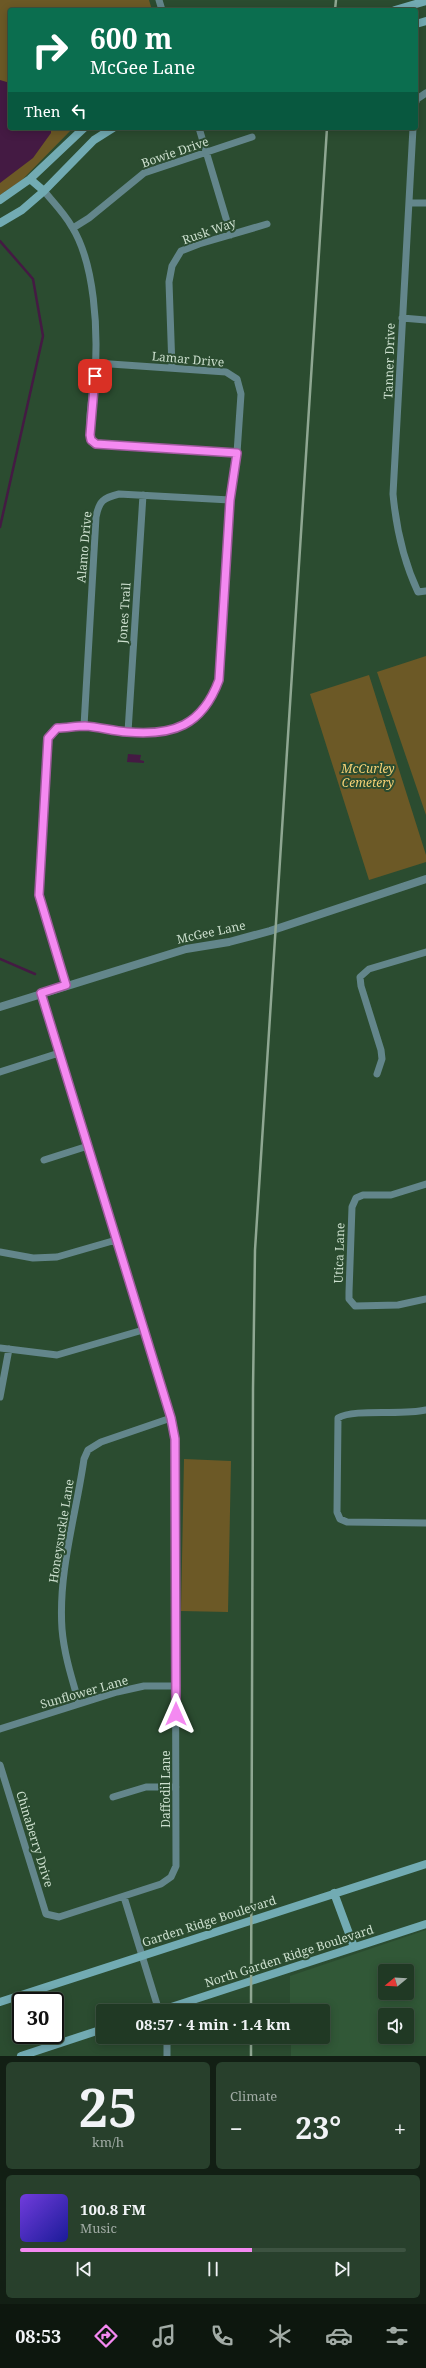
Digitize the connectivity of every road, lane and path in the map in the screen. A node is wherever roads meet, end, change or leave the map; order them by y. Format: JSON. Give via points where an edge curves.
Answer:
{"nodes":[{"id":1,"x":426,"y":0,"type":"edge"},
{"id":2,"x":401,"y":8,"type":"edge"},
{"id":3,"x":426,"y":93,"type":"edge"},
{"id":4,"x":418,"y":99,"type":"edge"},
{"id":5,"x":82,"y":130,"type":"edge"},
{"id":6,"x":110,"y":130,"type":"edge"},
{"id":7,"x":200,"y":130,"type":"edge"},
{"id":8,"x":413,"y":130,"type":"edge"},
{"id":9,"x":252,"y":137,"type":"dead end"},
{"id":10,"x":206,"y":152,"type":"junction"},
{"id":11,"x":30,"y":179,"type":"junction"},
{"id":12,"x":44,"y":191,"type":"junction"},
{"id":13,"x":0,"y":200,"type":"edge"},
{"id":14,"x":409,"y":203,"type":"junction"},
{"id":15,"x":426,"y":203,"type":"edge"},
{"id":16,"x":0,"y":223,"type":"edge"},
{"id":17,"x":267,"y":224,"type":"dead end"},
{"id":18,"x":73,"y":228,"type":"junction"},
{"id":19,"x":231,"y":235,"type":"junction"},
{"id":20,"x":402,"y":318,"type":"junction"},
{"id":21,"x":426,"y":320,"type":"edge"},
{"id":22,"x":96,"y":363,"type":"junction"},
{"id":23,"x":172,"y":368,"type":"junction"},
{"id":24,"x":237,"y":453,"type":"junction"},
{"id":25,"x":143,"y":495,"type":"junction"},
{"id":26,"x":230,"y":500,"type":"junction"},
{"id":27,"x":426,"y":591,"type":"edge"},
{"id":28,"x":84,"y":726,"type":"junction"},
{"id":29,"x":128,"y":732,"type":"junction"},
{"id":30,"x":426,"y":880,"type":"edge"},
{"id":31,"x":426,"y":952,"type":"edge"},
{"id":32,"x":66,"y":985,"type":"junction"},
{"id":33,"x":41,"y":993,"type":"junction"},
{"id":34,"x":0,"y":1007,"type":"edge"},
{"id":35,"x":59,"y":1053,"type":"junction"},
{"id":36,"x":0,"y":1072,"type":"edge"},
{"id":37,"x":377,"y":1074,"type":"dead end"},
{"id":38,"x":88,"y":1146,"type":"junction"},
{"id":39,"x":44,"y":1160,"type":"dead end"},
{"id":40,"x":426,"y":1184,"type":"edge"},
{"id":41,"x":116,"y":1240,"type":"junction"},
{"id":42,"x":0,"y":1252,"type":"edge"},
{"id":43,"x":426,"y":1299,"type":"edge"},
{"id":44,"x":143,"y":1330,"type":"junction"},
{"id":45,"x":0,"y":1348,"type":"edge"},
{"id":46,"x":9,"y":1349,"type":"junction"},
{"id":47,"x":0,"y":1397,"type":"edge"},
{"id":48,"x":426,"y":1410,"type":"edge"},
{"id":49,"x":171,"y":1418,"type":"junction"},
{"id":50,"x":426,"y":1523,"type":"edge"},
{"id":51,"x":176,"y":1686,"type":"junction"},
{"id":52,"x":79,"y":1703,"type":"junction"},
{"id":53,"x":0,"y":1729,"type":"edge"},
{"id":54,"x":0,"y":1765,"type":"edge"},
{"id":55,"x":176,"y":1787,"type":"junction"},
{"id":56,"x":113,"y":1797,"type":"dead end"},
{"id":57,"x":426,"y":1864,"type":"edge"},
{"id":58,"x":334,"y":1893,"type":"junction"},
{"id":59,"x":124,"y":1897,"type":"junction"},
{"id":60,"x":52,"y":1917,"type":"joint"},
{"id":61,"x":426,"y":1924,"type":"edge"},
{"id":62,"x":354,"y":1947,"type":"junction"},
{"id":63,"x":142,"y":1956,"type":"junction"},
{"id":64,"x":0,"y":2002,"type":"edge"},
{"id":65,"x":157,"y":2004,"type":"edge"},
{"id":66,"x":180,"y":2004,"type":"edge"},
{"id":67,"x":96,"y":2031,"type":"edge"},
{"id":68,"x":167,"y":2044,"type":"edge"},
{"id":69,"x":21,"y":2056,"type":"edge"},
{"id":70,"x":167,"y":2056,"type":"edge"}],
"edges":[{"from":1,"to":2,"type":"main road"},
{"from":3,"to":4,"type":"street"},
{"from":5,"to":11,"type":"main road"},
{"from":6,"to":12,"type":"main road","via":[[94,140]]},
{"from":7,"to":10,"type":"street"},
{"from":8,"to":14,"type":"street","name":"Tanner Drive"},
{"from":9,"to":10,"type":"street","name":"Bowie Drive"},
{"from":10,"to":18,"type":"street","name":"Bowie Drive","via":[[144,173]]},
{"from":10,"to":19,"type":"street"},
{"from":11,"to":12,"type":"main road"},
{"from":11,"to":13,"type":"main road"},
{"from":12,"to":16,"type":"main road","via":[[22,210]]},
{"from":12,"to":18,"type":"street"},
{"from":14,"to":15,"type":"street"},
{"from":14,"to":20,"type":"street","name":"Tanner Drive"},
{"from":17,"to":19,"type":"street","name":"Rusk Way"},
{"from":18,"to":22,"type":"street","via":[[87,268],[94,302]]},
{"from":19,"to":23,"type":"street","name":"Rusk Way","via":[[181,252],[172,266],[169,282]]},
{"from":20,"to":21,"type":"street"},
{"from":20,"to":27,"type":"street","name":"Tanner Drive","via":[[393,494],[396,519],[410,577],[418,592]]},
{"from":22,"to":23,"type":"street","name":"Lamar Drive"},
{"from":22,"to":24,"type":"street","via":[[91,440],[96,444]]},
{"from":23,"to":24,"type":"street","name":"Lamar Drive","via":[[226,372],[237,379],[241,394]]},
{"from":24,"to":26,"type":"street","name":"Lamar Drive"},
{"from":25,"to":26,"type":"street","name":"Alamo Drive"},
{"from":25,"to":28,"type":"street","name":"Alamo Drive","via":[[119,494],[108,497],[99,504],[96,517]]},
{"from":25,"to":29,"type":"street","name":"Jones Trail"},
{"from":26,"to":29,"type":"street","name":"Lamar Drive","via":[[219,680],[213,699],[187,724],[175,730]]},
{"from":28,"to":29,"type":"street","name":"Lamar Drive"},
{"from":28,"to":32,"type":"street","name":"Lamar Drive","via":[[57,728],[48,738],[39,895]]},
{"from":30,"to":32,"type":"street","name":"McGee Lane","via":[[270,931],[229,942],[186,949]]},
{"from":31,"to":37,"type":"street","via":[[369,969],[360,977],[381,1050],[382,1059]]},
{"from":32,"to":33,"type":"street","name":"McGee Lane"},
{"from":33,"to":34,"type":"street","name":"McGee Lane"},
{"from":33,"to":35,"type":"street","name":"Daffodil Lane"},
{"from":35,"to":36,"type":"street"},
{"from":35,"to":38,"type":"street","name":"Daffodil Lane"},
{"from":38,"to":39,"type":"street"},
{"from":38,"to":41,"type":"street","name":"Daffodil Lane"},
{"from":40,"to":43,"type":"street","name":"Utica Lane","via":[[391,1195],[363,1195],[356,1198],[352,1206],[349,1299],[355,1306],[398,1305]]},
{"from":41,"to":42,"type":"street","via":[[56,1257],[33,1258]]},
{"from":41,"to":44,"type":"street","name":"Daffodil Lane"},
{"from":44,"to":46,"type":"street","via":[[58,1355]]},
{"from":44,"to":49,"type":"street","name":"Daffodil Lane"},
{"from":45,"to":46,"type":"street"},
{"from":46,"to":47,"type":"street"},
{"from":48,"to":50,"type":"street","via":[[401,1414],[350,1414],[338,1418],[337,1512],[340,1519],[347,1522]]},
{"from":49,"to":51,"type":"street","name":"Daffodil Lane","via":[[176,1452]]},
{"from":49,"to":52,"type":"street","name":"Honeysuckle Lane","via":[[101,1442],[88,1450],[84,1460],[66,1562],[62,1612],[64,1648]]},
{"from":51,"to":52,"type":"street","name":"Sunflower Lane","via":[[144,1686]]},
{"from":51,"to":55,"type":"street","name":"Daffodil Lane"},
{"from":52,"to":53,"type":"street","name":"Sunflower Lane"},
{"from":54,"to":60,"type":"street","name":"Chinaberry Drive","via":[[46,1914]]},
{"from":55,"to":56,"type":"street","via":[[146,1787]]},
{"from":55,"to":59,"type":"street","name":"Daffodil Lane","via":[[176,1866],[173,1873],[161,1884]]},
{"from":57,"to":58,"type":"main road","name":"Garden Ridge Boulevard"},
{"from":58,"to":62,"type":"main road"},
{"from":58,"to":63,"type":"main road","name":"Garden Ridge Boulevard"},
{"from":59,"to":60,"type":"street","name":"Daffodil Lane"},
{"from":59,"to":63,"type":"street"},
{"from":61,"to":62,"type":"main road","name":"North Garden Ridge Boulevard"},
{"from":62,"to":66,"type":"main road","name":"North Garden Ridge Boulevard"},
{"from":63,"to":64,"type":"main road","name":"Garden Ridge Boulevard"},
{"from":63,"to":65,"type":"street"},
{"from":67,"to":69,"type":"main road"},
{"from":68,"to":70,"type":"street"}]}
